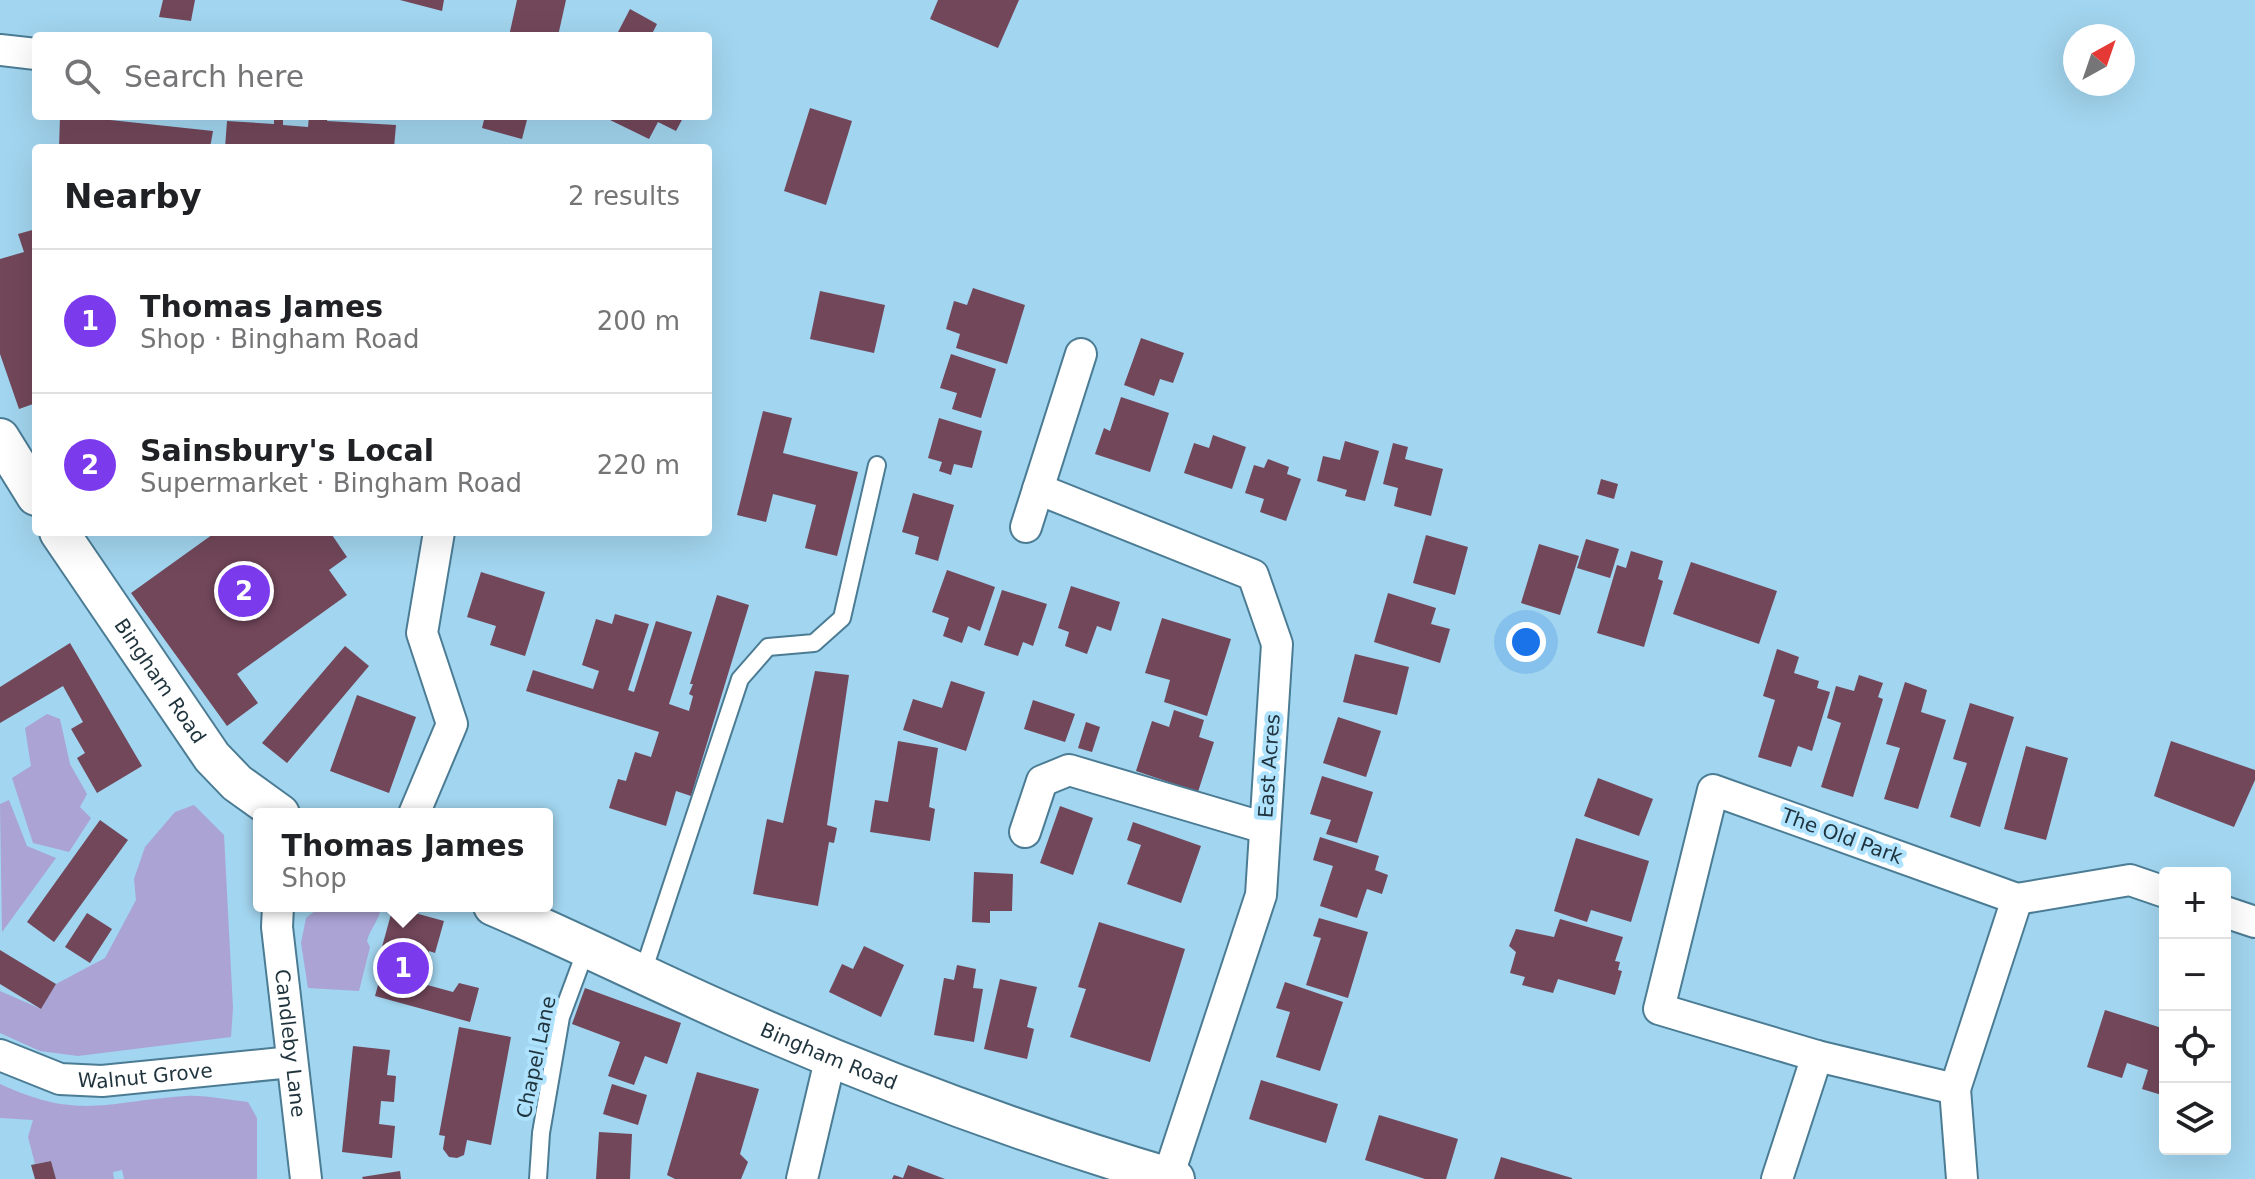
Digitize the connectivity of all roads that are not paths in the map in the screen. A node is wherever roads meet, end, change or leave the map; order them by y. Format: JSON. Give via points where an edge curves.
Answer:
{"nodes":[{"id":1,"x":0,"y":50,"type":"edge"},
{"id":2,"x":32,"y":54,"type":"edge"},
{"id":3,"x":1081,"y":354,"type":"dead end"},
{"id":4,"x":0,"y":438,"type":"edge"},
{"id":5,"x":877,"y":465,"type":"dead end"},
{"id":6,"x":1038,"y":489,"type":"junction"},
{"id":7,"x":32,"y":490,"type":"edge"},
{"id":8,"x":1026,"y":527,"type":"dead end"},
{"id":9,"x":62,"y":536,"type":"edge"},
{"id":10,"x":438,"y":536,"type":"edge"},
{"id":11,"x":272,"y":808,"type":"edge"},
{"id":12,"x":417,"y":808,"type":"edge"},
{"id":13,"x":1265,"y":828,"type":"junction"},
{"id":14,"x":1025,"y":832,"type":"dead end"},
{"id":15,"x":2159,"y":890,"type":"edge"},
{"id":16,"x":2017,"y":899,"type":"junction"},
{"id":17,"x":278,"y":912,"type":"edge"},
{"id":18,"x":507,"y":912,"type":"edge"},
{"id":19,"x":2231,"y":914,"type":"edge"},
{"id":20,"x":2255,"y":922,"type":"edge"},
{"id":21,"x":587,"y":946,"type":"junction"},
{"id":22,"x":643,"y":972,"type":"junction"},
{"id":23,"x":0,"y":1055,"type":"edge"},
{"id":24,"x":831,"y":1056,"type":"junction"},
{"id":25,"x":1817,"y":1056,"type":"junction"},
{"id":26,"x":292,"y":1062,"type":"junction"},
{"id":27,"x":1955,"y":1089,"type":"junction"},
{"id":28,"x":1171,"y":1178,"type":"edge"},
{"id":29,"x":306,"y":1179,"type":"edge"},
{"id":30,"x":538,"y":1179,"type":"edge"},
{"id":31,"x":802,"y":1179,"type":"edge"},
{"id":32,"x":1777,"y":1179,"type":"edge"},
{"id":33,"x":1962,"y":1179,"type":"edge"}],
"edges":[{"from":1,"to":2,"type":"street"},
{"from":3,"to":6,"type":"street"},
{"from":4,"to":7,"type":"street"},
{"from":5,"to":22,"type":"lane","via":[[842,618],[814,643],[768,647],[740,679]]},
{"from":6,"to":8,"type":"street"},
{"from":6,"to":13,"type":"street","name":"East Acres","via":[[1253,575],[1277,644]]},
{"from":9,"to":11,"type":"street","name":"Bingham Road","via":[[212,757]]},
{"from":10,"to":12,"type":"street","via":[[422,633],[452,724]]},
{"from":13,"to":14,"type":"street","via":[[1069,770],[1042,781]]},
{"from":13,"to":28,"type":"street","name":"East Acres","via":[[1261,895]]},
{"from":15,"to":16,"type":"street","via":[[2130,880]]},
{"from":16,"to":25,"type":"street","name":"The Old Park","via":[[1713,790],[1659,1009]]},
{"from":16,"to":27,"type":"street"},
{"from":17,"to":26,"type":"street","name":"Candleby Lane"},
{"from":18,"to":21,"type":"street","name":"Bingham Road"},
{"from":19,"to":20,"type":"street"},
{"from":21,"to":22,"type":"street","name":"Bingham Road"},
{"from":21,"to":30,"type":"lane","name":"Chapel Lane","via":[[561,1017]]},
{"from":22,"to":24,"type":"street","name":"Bingham Road"},
{"from":23,"to":26,"type":"street","name":"Walnut Grove","via":[[60,1079],[102,1081]]},
{"from":24,"to":28,"type":"street","name":"Bingham Road","via":[[1041,1138]]},
{"from":24,"to":31,"type":"street"},
{"from":25,"to":27,"type":"street","name":"The Old Park"},
{"from":25,"to":32,"type":"street"},
{"from":26,"to":29,"type":"street","name":"Candleby Lane"},
{"from":27,"to":33,"type":"street"}]}
